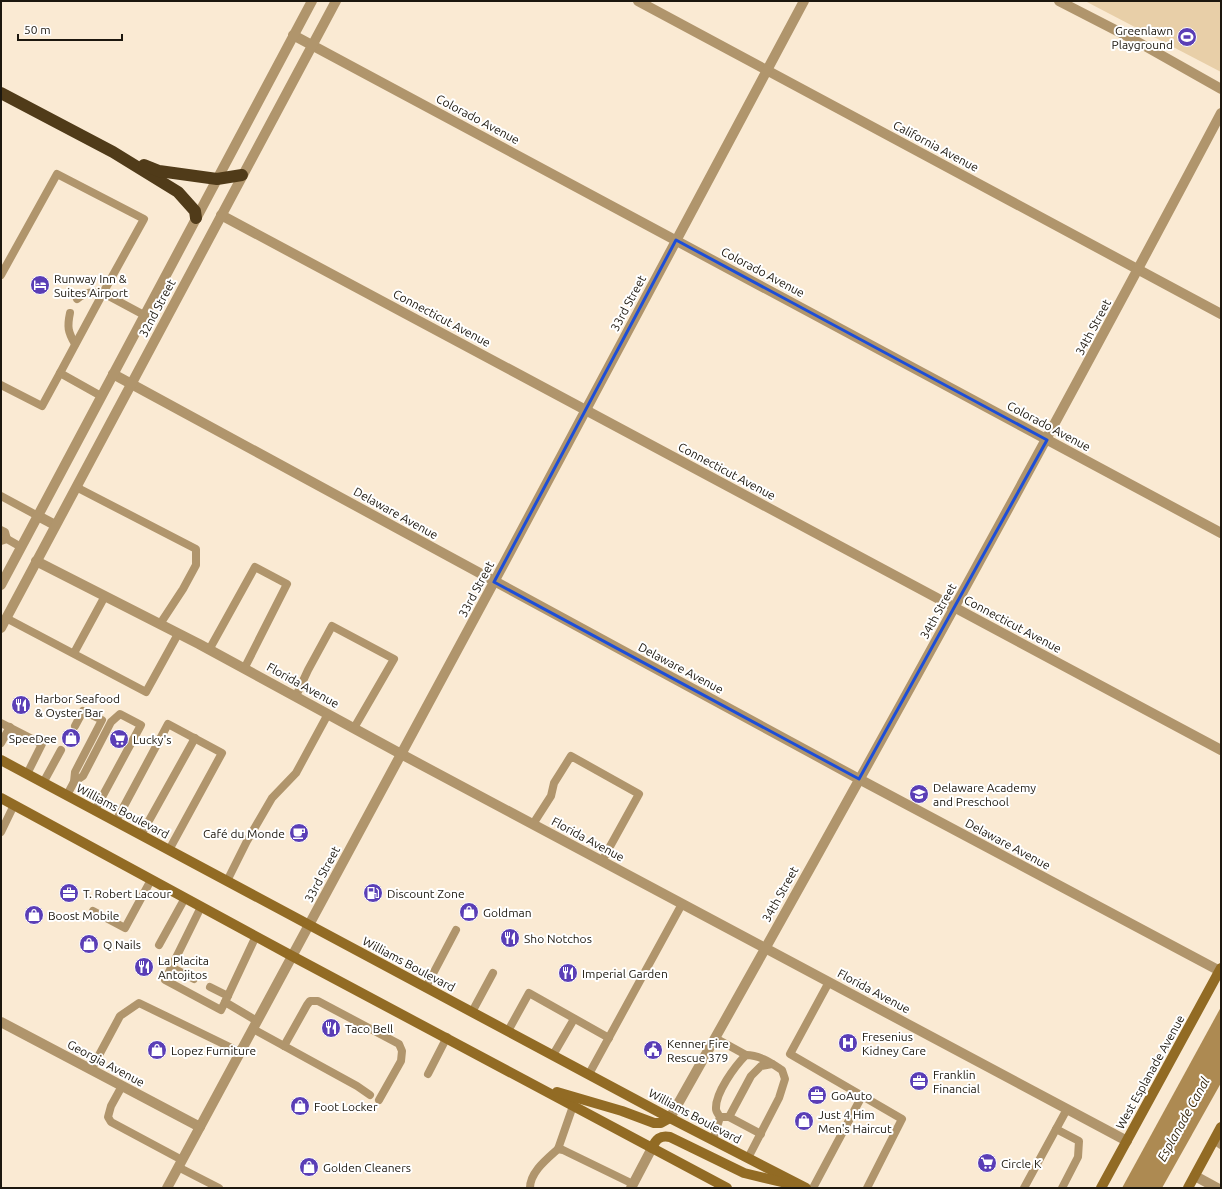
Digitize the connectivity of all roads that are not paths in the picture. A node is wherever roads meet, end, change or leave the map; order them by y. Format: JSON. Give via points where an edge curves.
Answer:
{"nodes":[{"id":1,"x":312,"y":1,"type":"edge"},
{"id":2,"x":336,"y":1,"type":"edge"},
{"id":3,"x":638,"y":1,"type":"edge"},
{"id":4,"x":804,"y":1,"type":"edge"},
{"id":5,"x":1059,"y":1,"type":"edge"},
{"id":6,"x":293,"y":35,"type":"junction"},
{"id":7,"x":312,"y":45,"type":"junction"},
{"id":8,"x":767,"y":70,"type":"junction"},
{"id":9,"x":1221,"y":89,"type":"edge"},
{"id":10,"x":1,"y":93,"type":"edge"},
{"id":11,"x":1221,"y":113,"type":"edge"},
{"id":12,"x":113,"y":152,"type":"junction"},
{"id":13,"x":242,"y":175,"type":"junction"},
{"id":14,"x":217,"y":179,"type":"junction"},
{"id":15,"x":221,"y":215,"type":"junction"},
{"id":16,"x":196,"y":218,"type":"junction"},
{"id":17,"x":676,"y":240,"type":"junction"},
{"id":18,"x":1138,"y":270,"type":"junction"},
{"id":19,"x":1,"y":275,"type":"edge"},
{"id":20,"x":103,"y":294,"type":"junction"},
{"id":21,"x":77,"y":299,"type":"dead end"},
{"id":22,"x":70,"y":313,"type":"dead end"},
{"id":23,"x":1221,"y":314,"type":"edge"},
{"id":24,"x":144,"y":315,"type":"junction"},
{"id":25,"x":76,"y":344,"type":"junction"},
{"id":26,"x":60,"y":373,"type":"junction"},
{"id":27,"x":113,"y":374,"type":"junction"},
{"id":28,"x":131,"y":384,"type":"junction"},
{"id":29,"x":1,"y":386,"type":"edge"},
{"id":30,"x":101,"y":396,"type":"junction"},
{"id":31,"x":586,"y":410,"type":"junction"},
{"id":32,"x":1047,"y":440,"type":"junction"},
{"id":33,"x":76,"y":487,"type":"junction"},
{"id":34,"x":1,"y":496,"type":"edge"},
{"id":35,"x":38,"y":516,"type":"junction"},
{"id":36,"x":55,"y":526,"type":"junction"},
{"id":37,"x":1,"y":530,"type":"edge"},
{"id":38,"x":1221,"y":533,"type":"edge"},
{"id":39,"x":4,"y":540,"type":"edge"},
{"id":40,"x":21,"y":547,"type":"junction"},
{"id":41,"x":36,"y":561,"type":"junction"},
{"id":42,"x":494,"y":582,"type":"junction"},
{"id":43,"x":1,"y":585,"type":"edge"},
{"id":44,"x":105,"y":596,"type":"junction"},
{"id":45,"x":955,"y":608,"type":"junction"},
{"id":46,"x":6,"y":618,"type":"junction"},
{"id":47,"x":160,"y":624,"type":"junction"},
{"id":48,"x":1,"y":628,"type":"edge"},
{"id":49,"x":178,"y":634,"type":"junction"},
{"id":50,"x":209,"y":650,"type":"junction"},
{"id":51,"x":74,"y":654,"type":"junction"},
{"id":52,"x":244,"y":669,"type":"junction"},
{"id":53,"x":296,"y":696,"type":"junction"},
{"id":54,"x":328,"y":714,"type":"junction"},
{"id":55,"x":1,"y":722,"type":"edge"},
{"id":56,"x":75,"y":726,"type":"dead end"},
{"id":57,"x":10,"y":727,"type":"junction"},
{"id":58,"x":354,"y":728,"type":"junction"},
{"id":59,"x":195,"y":738,"type":"junction"},
{"id":60,"x":1,"y":743,"type":"edge"},
{"id":61,"x":61,"y":750,"type":"dead end"},
{"id":62,"x":1221,"y":750,"type":"edge"},
{"id":63,"x":401,"y":754,"type":"junction"},
{"id":64,"x":1,"y":760,"type":"edge"},
{"id":65,"x":27,"y":774,"type":"junction"},
{"id":66,"x":859,"y":779,"type":"junction"},
{"id":67,"x":74,"y":782,"type":"junction"},
{"id":68,"x":43,"y":783,"type":"junction"},
{"id":69,"x":67,"y":795,"type":"junction"},
{"id":70,"x":1,"y":798,"type":"edge"},
{"id":71,"x":14,"y":805,"type":"junction"},
{"id":72,"x":95,"y":810,"type":"junction"},
{"id":73,"x":116,"y":821,"type":"junction"},
{"id":74,"x":533,"y":824,"type":"junction"},
{"id":75,"x":1,"y":832,"type":"edge"},
{"id":76,"x":141,"y":835,"type":"junction"},
{"id":77,"x":169,"y":850,"type":"junction"},
{"id":78,"x":602,"y":861,"type":"junction"},
{"id":79,"x":151,"y":880,"type":"junction"},
{"id":80,"x":228,"y":881,"type":"junction"},
{"id":81,"x":185,"y":898,"type":"junction"},
{"id":82,"x":682,"y":904,"type":"junction"},
{"id":83,"x":201,"y":906,"type":"junction"},
{"id":84,"x":93,"y":911,"type":"dead end"},
{"id":85,"x":309,"y":925,"type":"junction"},
{"id":86,"x":456,"y":930,"type":"dead end"},
{"id":87,"x":256,"y":936,"type":"junction"},
{"id":88,"x":159,"y":945,"type":"dead end"},
{"id":89,"x":765,"y":948,"type":"junction"},
{"id":90,"x":292,"y":956,"type":"junction"},
{"id":91,"x":171,"y":967,"type":"junction"},
{"id":92,"x":1220,"y":970,"type":"edge"},
{"id":93,"x":493,"y":973,"type":"dead end"},
{"id":94,"x":194,"y":979,"type":"dead end"},
{"id":95,"x":829,"y":982,"type":"junction"},
{"id":96,"x":210,"y":987,"type":"dead end"},
{"id":97,"x":426,"y":987,"type":"junction"},
{"id":98,"x":227,"y":999,"type":"junction"},
{"id":99,"x":472,"y":1012,"type":"junction"},
{"id":100,"x":574,"y":1019,"type":"junction"},
{"id":101,"x":1,"y":1022,"type":"edge"},
{"id":102,"x":255,"y":1025,"type":"junction"},
{"id":103,"x":508,"y":1031,"type":"junction"},
{"id":104,"x":447,"y":1038,"type":"junction"},
{"id":105,"x":609,"y":1038,"type":"junction"},
{"id":106,"x":715,"y":1038,"type":"junction"},
{"id":107,"x":284,"y":1046,"type":"junction"},
{"id":108,"x":240,"y":1052,"type":"junction"},
{"id":109,"x":553,"y":1055,"type":"junction"},
{"id":110,"x":746,"y":1056,"type":"junction"},
{"id":111,"x":772,"y":1064,"type":"junction"},
{"id":112,"x":91,"y":1070,"type":"junction"},
{"id":113,"x":428,"y":1074,"type":"dead end"},
{"id":114,"x":589,"y":1074,"type":"junction"},
{"id":115,"x":122,"y":1086,"type":"junction"},
{"id":116,"x":538,"y":1087,"type":"junction"},
{"id":117,"x":370,"y":1095,"type":"dead end"},
{"id":118,"x":862,"y":1096,"type":"junction"},
{"id":119,"x":379,"y":1100,"type":"dead end"},
{"id":120,"x":573,"y":1106,"type":"junction"},
{"id":121,"x":1067,"y":1109,"type":"junction"},
{"id":122,"x":724,"y":1117,"type":"junction"},
{"id":123,"x":670,"y":1118,"type":"junction"},
{"id":124,"x":200,"y":1127,"type":"junction"},
{"id":125,"x":1221,"y":1127,"type":"edge"},
{"id":126,"x":1056,"y":1129,"type":"junction"},
{"id":127,"x":761,"y":1134,"type":"junction"},
{"id":128,"x":713,"y":1140,"type":"junction"},
{"id":129,"x":1127,"y":1140,"type":"junction"},
{"id":130,"x":1218,"y":1142,"type":"edge"},
{"id":131,"x":652,"y":1148,"type":"junction"},
{"id":132,"x":558,"y":1149,"type":"junction"},
{"id":133,"x":748,"y":1158,"type":"junction"},
{"id":134,"x":180,"y":1164,"type":"junction"},
{"id":135,"x":1195,"y":1176,"type":"junction"},
{"id":136,"x":632,"y":1186,"type":"edge"},
{"id":137,"x":215,"y":1187,"type":"edge"},
{"id":138,"x":725,"y":1187,"type":"edge"},
{"id":139,"x":167,"y":1188,"type":"edge"},
{"id":140,"x":530,"y":1188,"type":"edge"},
{"id":141,"x":806,"y":1188,"type":"edge"},
{"id":142,"x":813,"y":1188,"type":"edge"},
{"id":143,"x":867,"y":1188,"type":"edge"},
{"id":144,"x":1024,"y":1188,"type":"edge"},
{"id":145,"x":1062,"y":1188,"type":"edge"},
{"id":146,"x":1101,"y":1188,"type":"edge"},
{"id":147,"x":1188,"y":1188,"type":"edge"},
{"id":148,"x":1217,"y":1188,"type":"edge"}],
"edges":[{"from":1,"to":6,"type":"street","name":"32nd Street"},
{"from":2,"to":7,"type":"street","name":"32nd Street"},
{"from":3,"to":8,"type":"street","name":"California Avenue"},
{"from":4,"to":8,"type":"street","name":"33rd Street"},
{"from":5,"to":9,"type":"street"},
{"from":6,"to":7,"type":"street","name":"Colorado Avenue"},
{"from":6,"to":14,"type":"street","name":"32nd Street"},
{"from":7,"to":13,"type":"street","name":"32nd Street"},
{"from":7,"to":17,"type":"street","name":"Colorado Avenue"},
{"from":8,"to":17,"type":"street","name":"33rd Street"},
{"from":8,"to":18,"type":"street","name":"California Avenue"},
{"from":10,"to":12,"type":"highway"},
{"from":11,"to":18,"type":"street","name":"34th Street"},
{"from":12,"to":14,"type":"highway","via":[[159,171]]},
{"from":12,"to":16,"type":"highway","via":[[178,192],[195,211]]},
{"from":13,"to":14,"type":"highway"},
{"from":13,"to":15,"type":"street","name":"32nd Street"},
{"from":14,"to":16,"type":"street","name":"32nd Street"},
{"from":15,"to":28,"type":"street","name":"32nd Street"},
{"from":15,"to":31,"type":"street","name":"Connecticut Avenue"},
{"from":16,"to":24,"type":"street","name":"32nd Street"},
{"from":17,"to":31,"type":"street","name":"33rd Street"},
{"from":17,"to":32,"type":"street","name":"Colorado Avenue"},
{"from":18,"to":23,"type":"street","name":"California Avenue"},
{"from":18,"to":32,"type":"street","name":"34th Street"},
{"from":19,"to":20,"type":"lane","via":[[57,174],[144,219]]},
{"from":20,"to":21,"type":"lane","via":[[94,291],[85,293]]},
{"from":20,"to":24,"type":"lane"},
{"from":20,"to":25,"type":"lane"},
{"from":22,"to":25,"type":"lane","via":[[67,324]]},
{"from":24,"to":27,"type":"street","name":"32nd Street"},
{"from":25,"to":26,"type":"lane"},
{"from":26,"to":29,"type":"lane","via":[[42,406]]},
{"from":26,"to":30,"type":"lane"},
{"from":27,"to":28,"type":"street","name":"Delaware Avenue"},
{"from":27,"to":30,"type":"street","name":"32nd Street"},
{"from":28,"to":33,"type":"street","name":"32nd Street"},
{"from":28,"to":42,"type":"street","name":"Delaware Avenue"},
{"from":30,"to":35,"type":"street","name":"32nd Street"},
{"from":31,"to":42,"type":"street","name":"33rd Street"},
{"from":31,"to":45,"type":"street","name":"Connecticut Avenue"},
{"from":32,"to":38,"type":"street","name":"Colorado Avenue"},
{"from":32,"to":45,"type":"street","name":"34th Street"},
{"from":33,"to":36,"type":"street","name":"32nd Street"},
{"from":33,"to":47,"type":"lane","via":[[196,549],[196,565]]},
{"from":34,"to":35,"type":"lane"},
{"from":35,"to":36,"type":"street"},
{"from":35,"to":40,"type":"street","name":"32nd Street"},
{"from":36,"to":41,"type":"street","name":"32nd Street"},
{"from":37,"to":39,"type":"lane","via":[[5,532]]},
{"from":39,"to":40,"type":"lane"},
{"from":40,"to":43,"type":"street","name":"32nd Street"},
{"from":41,"to":44,"type":"street","name":"Florida Avenue"},
{"from":41,"to":46,"type":"street","name":"32nd Street"},
{"from":42,"to":63,"type":"street","name":"33rd Street"},
{"from":42,"to":66,"type":"street","name":"Delaware Avenue"},
{"from":44,"to":47,"type":"street","name":"Florida Avenue"},
{"from":44,"to":51,"type":"lane"},
{"from":45,"to":62,"type":"street","name":"Connecticut Avenue"},
{"from":45,"to":66,"type":"street","name":"34th Street"},
{"from":46,"to":48,"type":"street","name":"32nd Street"},
{"from":46,"to":51,"type":"lane"},
{"from":47,"to":49,"type":"street","name":"Florida Avenue"},
{"from":49,"to":50,"type":"street","name":"Florida Avenue"},
{"from":49,"to":51,"type":"lane","via":[[146,692]]},
{"from":50,"to":52,"type":"street","name":"Florida Avenue"},
{"from":50,"to":52,"type":"lane","via":[[255,567],[287,584]]},
{"from":52,"to":53,"type":"street","name":"Florida Avenue"},
{"from":53,"to":54,"type":"street","name":"Florida Avenue"},
{"from":53,"to":58,"type":"lane","via":[[332,626],[394,659]]},
{"from":54,"to":58,"type":"street","name":"Florida Avenue"},
{"from":54,"to":80,"type":"lane","via":[[296,773],[272,798],[250,835]]},
{"from":55,"to":57,"type":"lane"},
{"from":56,"to":67,"type":"lane","via":[[83,711],[102,720],[74,772]]},
{"from":57,"to":60,"type":"lane"},
{"from":57,"to":65,"type":"lane","via":[[42,744]]},
{"from":58,"to":63,"type":"street","name":"Florida Avenue"},
{"from":59,"to":73,"type":"lane","via":[[168,724]]},
{"from":59,"to":76,"type":"lane"},
{"from":59,"to":77,"type":"lane","via":[[222,753]]},
{"from":61,"to":68,"type":"lane"},
{"from":63,"to":74,"type":"street","name":"Florida Avenue"},
{"from":63,"to":85,"type":"street","name":"33rd Street"},
{"from":64,"to":65,"type":"main road","name":"Williams Boulevard"},
{"from":65,"to":68,"type":"main road","name":"Williams Boulevard"},
{"from":66,"to":89,"type":"street","name":"34th Street"},
{"from":66,"to":92,"type":"street","name":"Delaware Avenue"},
{"from":67,"to":69,"type":"lane"},
{"from":67,"to":72,"type":"lane","via":[[84,776],[111,722],[120,714],[141,725]]},
{"from":68,"to":69,"type":"main road","name":"Williams Boulevard"},
{"from":69,"to":72,"type":"main road","name":"Williams Boulevard"},
{"from":70,"to":71,"type":"main road"},
{"from":71,"to":75,"type":"lane"},
{"from":71,"to":79,"type":"main road"},
{"from":72,"to":73,"type":"main road","name":"Williams Boulevard"},
{"from":73,"to":76,"type":"main road","name":"Williams Boulevard"},
{"from":74,"to":78,"type":"street","name":"Florida Avenue"},
{"from":74,"to":78,"type":"lane","via":[[551,796],[554,783],[571,756],[639,794]]},
{"from":76,"to":77,"type":"main road","name":"Williams Boulevard"},
{"from":77,"to":80,"type":"main road","name":"Williams Boulevard"},
{"from":78,"to":82,"type":"street","name":"Florida Avenue"},
{"from":79,"to":81,"type":"main road"},
{"from":79,"to":84,"type":"lane","via":[[125,928]]},
{"from":80,"to":85,"type":"main road","name":"Williams Boulevard"},
{"from":81,"to":83,"type":"main road"},
{"from":81,"to":88,"type":"lane"},
{"from":82,"to":89,"type":"street","name":"Florida Avenue"},
{"from":82,"to":105,"type":"lane"},
{"from":83,"to":87,"type":"main road"},
{"from":83,"to":91,"type":"lane"},
{"from":85,"to":90,"type":"street","name":"33rd Street"},
{"from":85,"to":97,"type":"main road","name":"Williams Boulevard"},
{"from":86,"to":97,"type":"lane"},
{"from":87,"to":90,"type":"main road"},
{"from":87,"to":98,"type":"lane"},
{"from":89,"to":95,"type":"street","name":"Florida Avenue"},
{"from":89,"to":106,"type":"street","name":"34th Street"},
{"from":90,"to":102,"type":"street","name":"33rd Street"},
{"from":90,"to":104,"type":"main road"},
{"from":91,"to":94,"type":"lane"},
{"from":91,"to":98,"type":"lane","via":[[165,980],[221,1010]]},
{"from":92,"to":129,"type":"main road","name":"West Esplanade Avenue"},
{"from":93,"to":99,"type":"lane"},
{"from":95,"to":118,"type":"lane","via":[[790,1054]]},
{"from":95,"to":121,"type":"street","name":"Florida Avenue"},
{"from":96,"to":98,"type":"lane"},
{"from":97,"to":99,"type":"main road","name":"Williams Boulevard"},
{"from":98,"to":102,"type":"lane"},
{"from":99,"to":103,"type":"main road","name":"Williams Boulevard"},
{"from":100,"to":103,"type":"lane","via":[[529,993]]},
{"from":100,"to":105,"type":"lane"},
{"from":100,"to":109,"type":"lane"},
{"from":101,"to":112,"type":"street","name":"Georgia Avenue"},
{"from":102,"to":107,"type":"lane"},
{"from":102,"to":108,"type":"street","name":"33rd Street"},
{"from":103,"to":109,"type":"main road","name":"Williams Boulevard"},
{"from":104,"to":113,"type":"lane"},
{"from":104,"to":116,"type":"main road"},
{"from":105,"to":114,"type":"lane"},
{"from":106,"to":110,"type":"lane"},
{"from":106,"to":123,"type":"street","name":"34th Street"},
{"from":107,"to":117,"type":"lane"},
{"from":107,"to":119,"type":"lane","via":[[310,1001],[318,1001],[399,1044],[402,1051],[401,1061]]},
{"from":108,"to":112,"type":"lane","via":[[139,1003],[120,1016]]},
{"from":108,"to":124,"type":"street","name":"33rd Street"},
{"from":109,"to":114,"type":"main road","name":"Williams Boulevard"},
{"from":110,"to":111,"type":"lane","via":[[754,1055]]},
{"from":110,"to":122,"type":"lane","via":[[724,1084],[717,1100],[716,1110]]},
{"from":111,"to":122,"type":"lane","via":[[761,1066],[751,1076]]},
{"from":111,"to":127,"type":"lane","via":[[782,1070],[785,1079],[779,1098]]},
{"from":112,"to":115,"type":"street","name":"Georgia Avenue"},
{"from":114,"to":123,"type":"main road","name":"Williams Boulevard"},
{"from":115,"to":124,"type":"street","name":"Georgia Avenue"},
{"from":115,"to":134,"type":"lane","via":[[111,1106],[108,1117],[111,1122]]},
{"from":116,"to":120,"type":"main road"},
{"from":116,"to":123,"type":"main road","via":[[654,1123]]},
{"from":118,"to":142,"type":"lane"},
{"from":118,"to":143,"type":"lane","via":[[902,1119]]},
{"from":120,"to":131,"type":"main road"},
{"from":120,"to":132,"type":"lane"},
{"from":121,"to":126,"type":"lane"},
{"from":121,"to":129,"type":"street","name":"Florida Avenue"},
{"from":122,"to":127,"type":"lane"},
{"from":122,"to":128,"type":"lane"},
{"from":123,"to":128,"type":"main road","name":"Williams Boulevard"},
{"from":124,"to":134,"type":"street","name":"33rd Street"},
{"from":125,"to":130,"type":"main road"},
{"from":126,"to":144,"type":"lane"},
{"from":126,"to":145,"type":"lane","via":[[1079,1142],[1078,1157]]},
{"from":127,"to":133,"type":"lane"},
{"from":128,"to":133,"type":"main road","name":"Williams Boulevard"},
{"from":129,"to":146,"type":"main road","name":"West Esplanade Avenue"},
{"from":130,"to":135,"type":"main road"},
{"from":131,"to":136,"type":"street"},
{"from":131,"to":138,"type":"main road"},
{"from":131,"to":141,"type":"main road","via":[[658,1138],[670,1137],[744,1173]]},
{"from":132,"to":136,"type":"lane"},
{"from":132,"to":140,"type":"lane","via":[[542,1163],[530,1182]]},
{"from":133,"to":141,"type":"main road","name":"Williams Boulevard"},
{"from":134,"to":137,"type":"lane"},
{"from":134,"to":139,"type":"street","name":"33rd Street"},
{"from":135,"to":147,"type":"main road"},
{"from":135,"to":148,"type":"street"}]}
